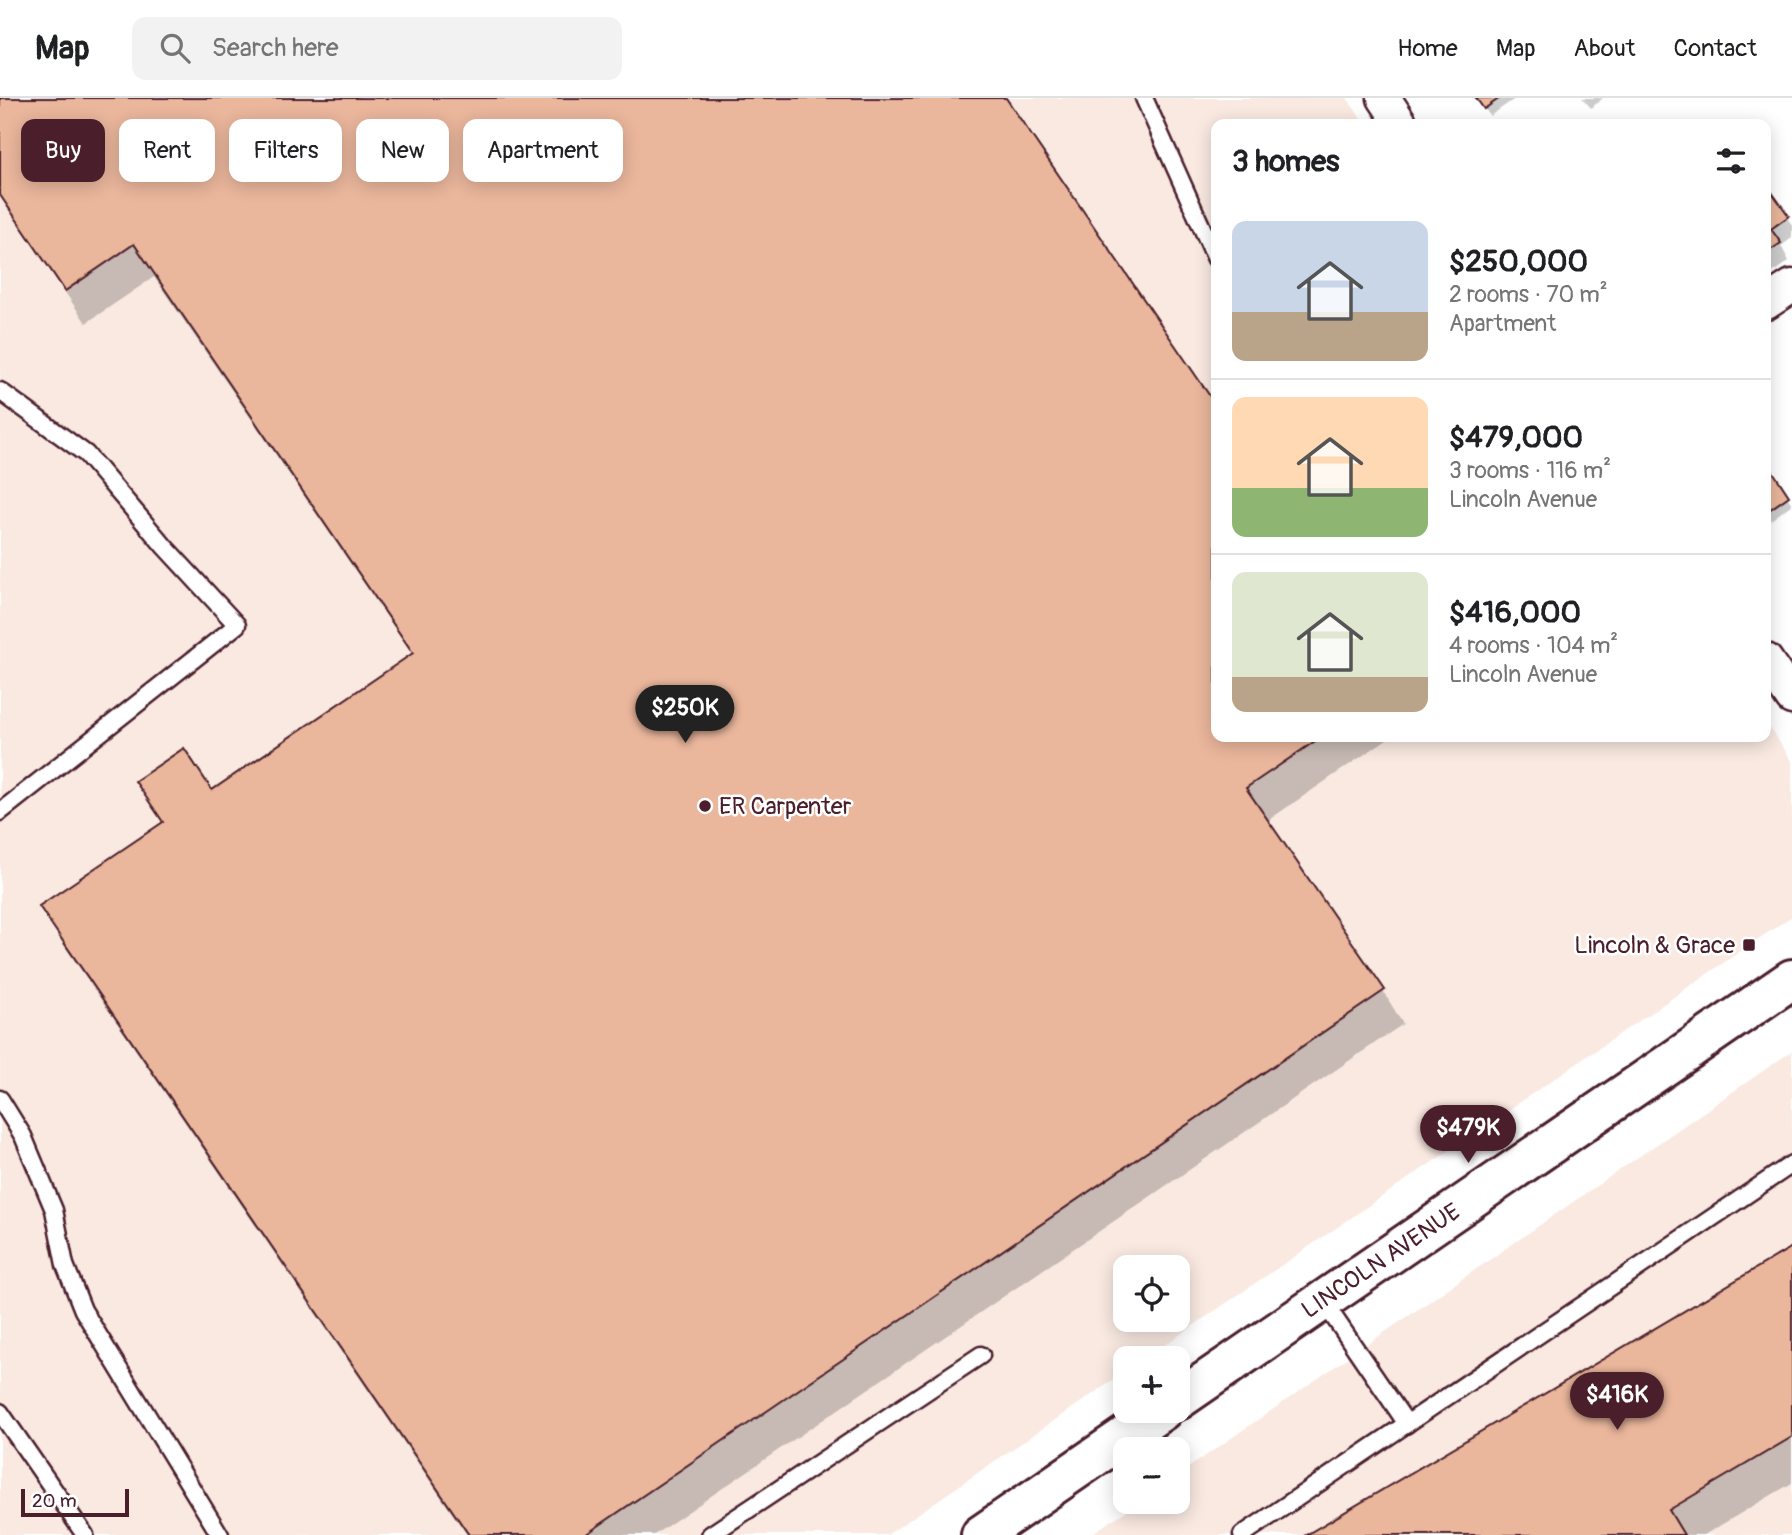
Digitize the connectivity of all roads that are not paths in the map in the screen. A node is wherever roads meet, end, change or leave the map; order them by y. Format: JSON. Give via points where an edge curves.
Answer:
{"nodes":[{"id":1,"x":1144,"y":98,"type":"edge"},
{"id":2,"x":1384,"y":98,"type":"edge"},
{"id":3,"x":1398,"y":119,"type":"edge"},
{"id":4,"x":1211,"y":248,"type":"edge"},
{"id":5,"x":1792,"y":286,"type":"edge"},
{"id":6,"x":1771,"y":300,"type":"edge"},
{"id":7,"x":0,"y":391,"type":"edge"},
{"id":8,"x":1771,"y":667,"type":"edge"},
{"id":9,"x":1792,"y":698,"type":"edge"},
{"id":10,"x":0,"y":812,"type":"edge"},
{"id":11,"x":1792,"y":979,"type":"edge"},
{"id":12,"x":0,"y":1099,"type":"edge"},
{"id":13,"x":1792,"y":1164,"type":"edge"},
{"id":14,"x":1323,"y":1301,"type":"junction"},
{"id":15,"x":981,"y":1355,"type":"dead end"},
{"id":16,"x":1190,"y":1392,"type":"edge"},
{"id":17,"x":0,"y":1412,"type":"edge"},
{"id":18,"x":1144,"y":1423,"type":"edge"},
{"id":19,"x":1407,"y":1424,"type":"junction"},
{"id":20,"x":85,"y":1535,"type":"edge"},
{"id":21,"x":220,"y":1535,"type":"edge"},
{"id":22,"x":710,"y":1535,"type":"edge"},
{"id":23,"x":981,"y":1535,"type":"edge"},
{"id":24,"x":1242,"y":1535,"type":"edge"}],
"edges":[{"from":1,"to":4,"type":"lane"},
{"from":2,"to":3,"type":"street"},
{"from":5,"to":6,"type":"street"},
{"from":7,"to":10,"type":"lane","via":[[86,454],[237,625]]},
{"from":8,"to":9,"type":"street"},
{"from":11,"to":14,"type":"street","name":"LINCOLN AVENUE"},
{"from":12,"to":21,"type":"lane","via":[[23,1136],[54,1210],[65,1265],[83,1310]]},
{"from":13,"to":19,"type":"lane"},
{"from":14,"to":16,"type":"street","name":"LINCOLN AVENUE"},
{"from":14,"to":19,"type":"lane"},
{"from":15,"to":22,"type":"lane"},
{"from":17,"to":20,"type":"lane"},
{"from":18,"to":23,"type":"street"},
{"from":19,"to":24,"type":"lane"}]}
